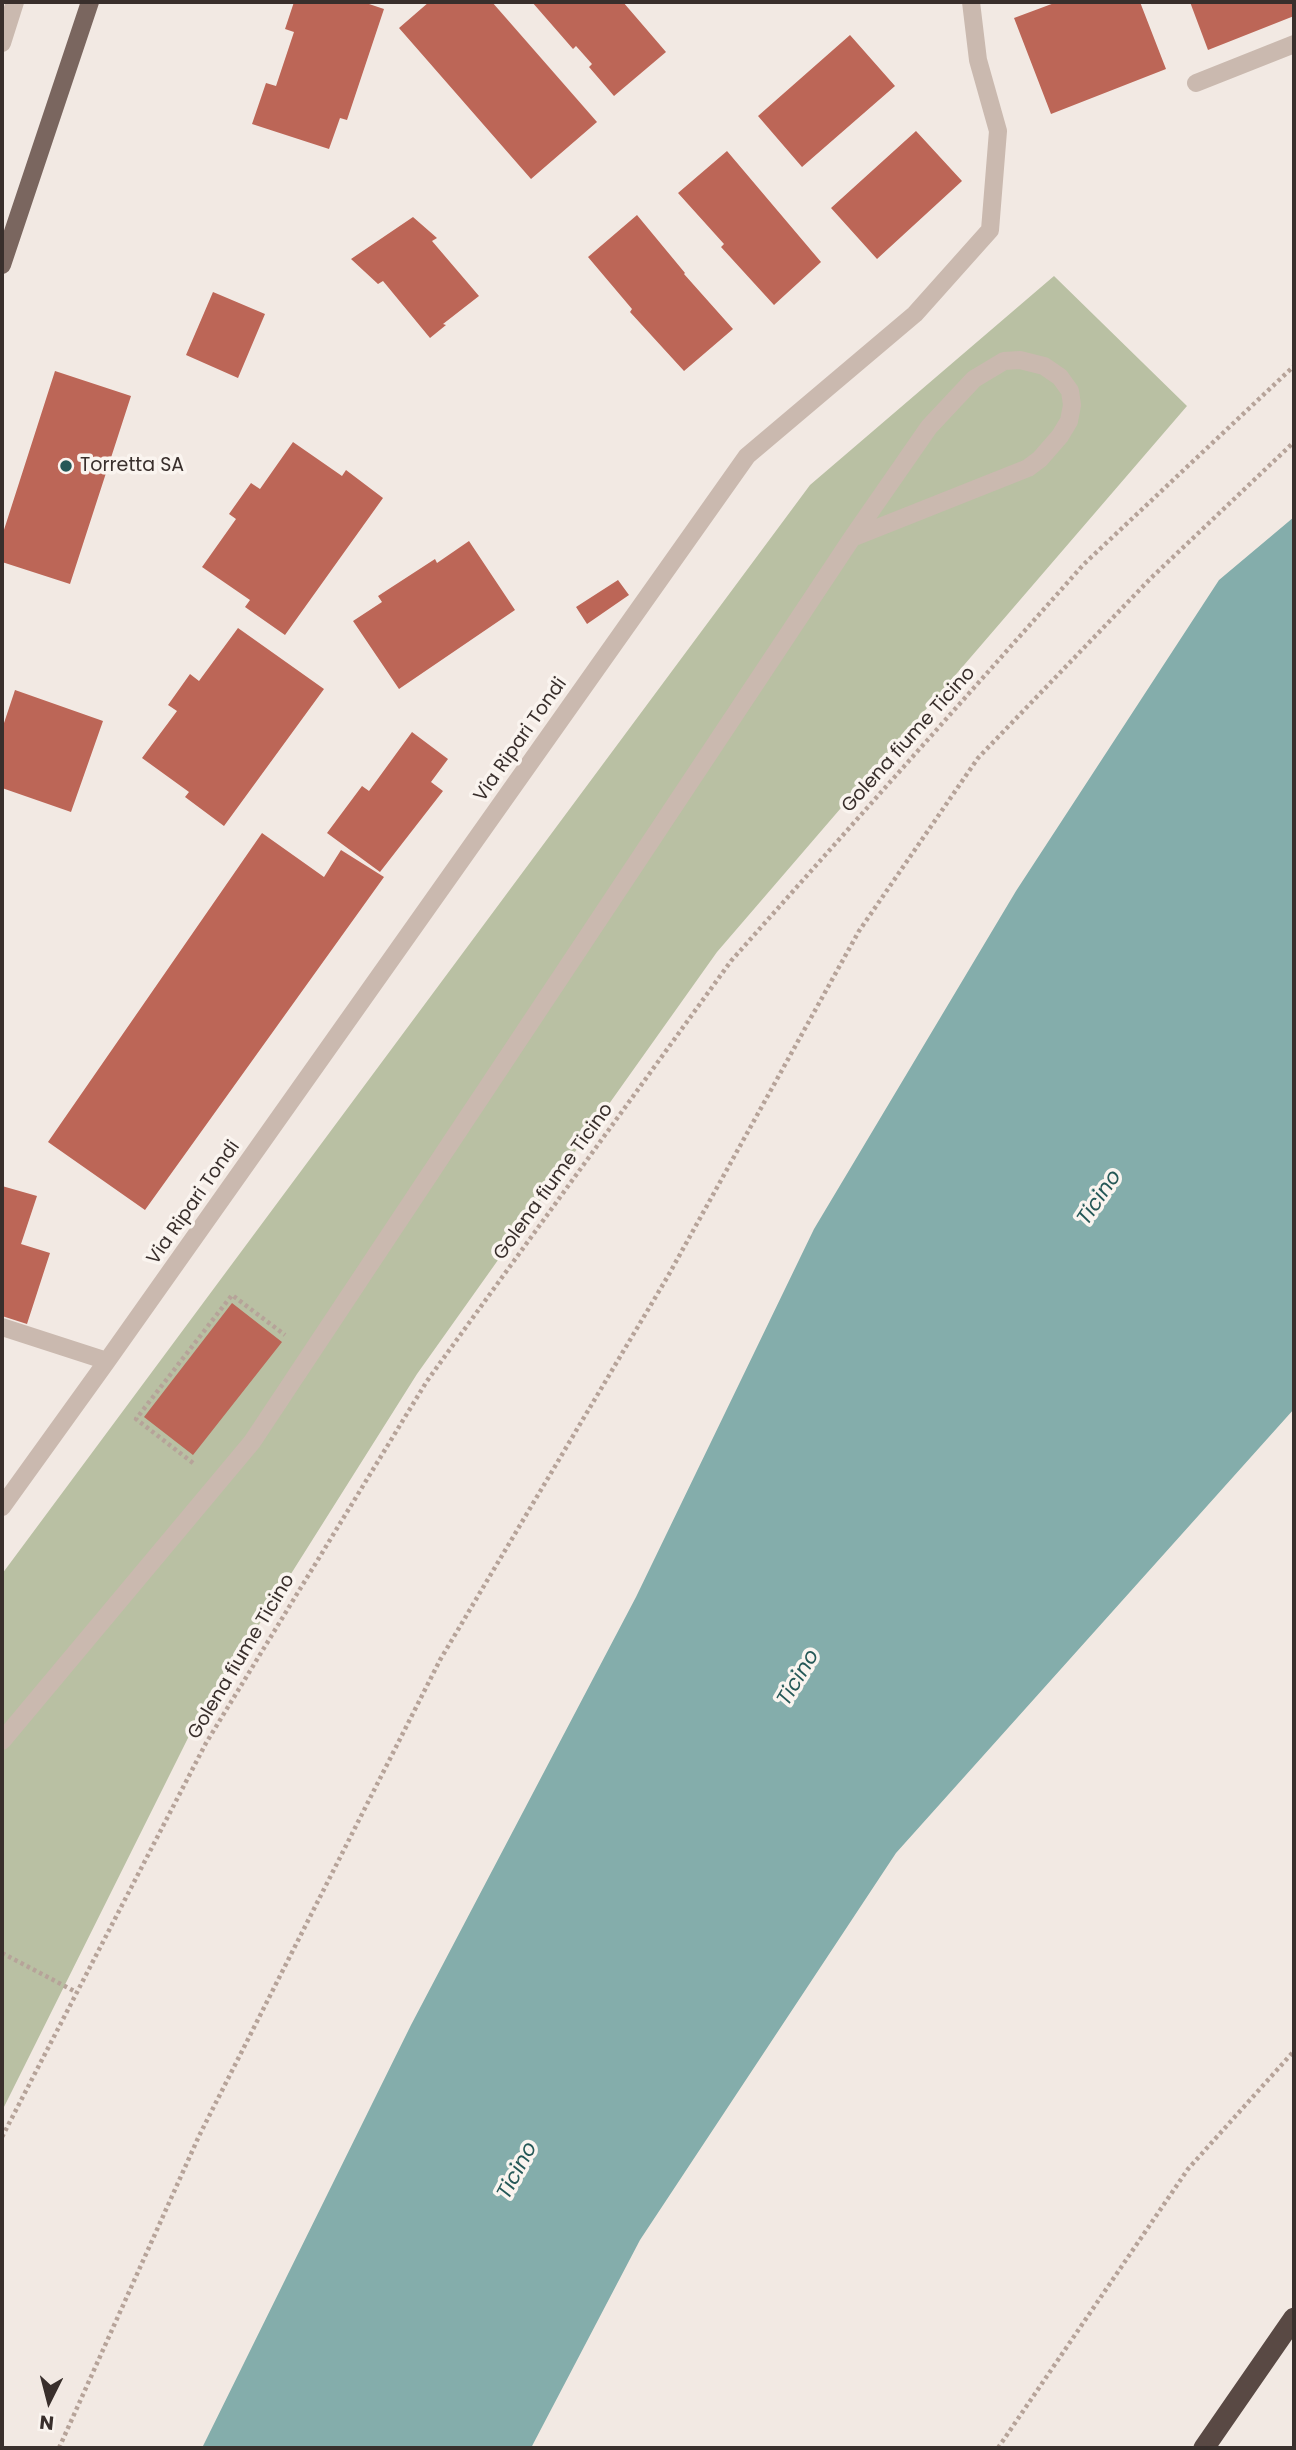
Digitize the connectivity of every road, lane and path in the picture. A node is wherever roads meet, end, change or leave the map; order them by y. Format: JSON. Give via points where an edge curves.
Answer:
{"nodes":[{"id":1,"x":15,"y":2,"type":"edge"},
{"id":2,"x":90,"y":2,"type":"edge"},
{"id":3,"x":971,"y":2,"type":"edge"},
{"id":4,"x":2,"y":43,"type":"edge"},
{"id":5,"x":1294,"y":44,"type":"edge"},
{"id":6,"x":1196,"y":83,"type":"dead end"},
{"id":7,"x":2,"y":265,"type":"edge"},
{"id":8,"x":1294,"y":366,"type":"edge"},
{"id":9,"x":1294,"y":442,"type":"edge"},
{"id":10,"x":852,"y":538,"type":"junction"},
{"id":11,"x":2,"y":1327,"type":"edge"},
{"id":12,"x":294,"y":1342,"type":"dead end"},
{"id":13,"x":107,"y":1361,"type":"junction"},
{"id":14,"x":196,"y":1465,"type":"dead end"},
{"id":15,"x":2,"y":1507,"type":"edge"},
{"id":16,"x":2,"y":1741,"type":"edge"},
{"id":17,"x":2,"y":1953,"type":"edge"},
{"id":18,"x":76,"y":1992,"type":"junction"},
{"id":19,"x":1294,"y":2051,"type":"edge"},
{"id":20,"x":2,"y":2137,"type":"edge"},
{"id":21,"x":1294,"y":2318,"type":"edge"},
{"id":22,"x":59,"y":2448,"type":"edge"},
{"id":23,"x":998,"y":2448,"type":"edge"},
{"id":24,"x":1204,"y":2448,"type":"edge"}],
"edges":[{"from":1,"to":4,"type":"street"},
{"from":2,"to":7,"type":"main road"},
{"from":3,"to":13,"type":"street","name":"Via Ripari Tondi","via":[[978,60],[998,131],[990,230],[915,314],[747,456]]},
{"from":5,"to":6,"type":"street"},
{"from":8,"to":18,"type":"path","name":"Golena fiume Ticino","via":[[1084,564],[731,961],[427,1381],[206,1743]]},
{"from":9,"to":22,"type":"path","via":[[1151,578],[978,758],[859,931],[668,1276],[440,1660],[199,2136]]},
{"from":10,"to":10,"type":"street","via":[[929,427],[974,379],[1004,361],[1020,360],[1044,366],[1060,377],[1070,391],[1069,421],[1040,459],[1028,468]]},
{"from":10,"to":16,"type":"street","via":[[252,1442]]},
{"from":11,"to":13,"type":"street"},
{"from":12,"to":14,"type":"path","via":[[232,1294],[136,1419]]},
{"from":13,"to":15,"type":"street","name":"Via Ripari Tondi"},
{"from":17,"to":18,"type":"path"},
{"from":18,"to":20,"type":"path","name":"Golena fiume Ticino"},
{"from":19,"to":23,"type":"path","via":[[1188,2169]]},
{"from":21,"to":24,"type":"highway"}]}
